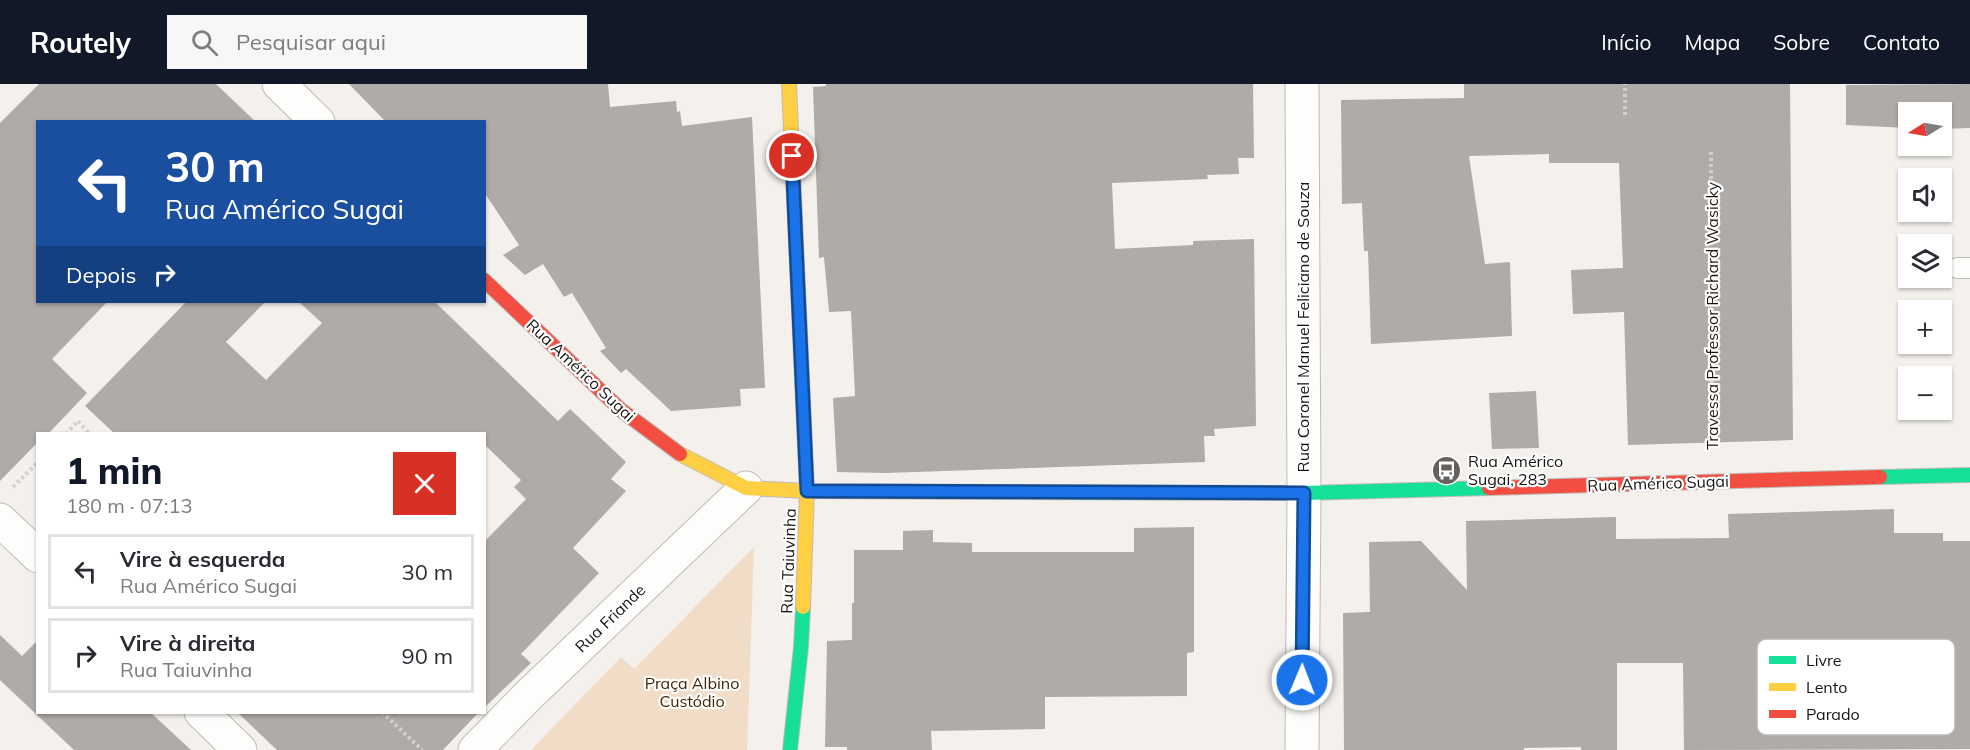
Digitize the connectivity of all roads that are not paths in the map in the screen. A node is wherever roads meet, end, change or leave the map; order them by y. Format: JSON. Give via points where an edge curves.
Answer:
{"nodes":[{"id":1,"x":279,"y":84,"type":"edge"},
{"id":2,"x":789,"y":84,"type":"edge"},
{"id":3,"x":1302,"y":84,"type":"edge"},
{"id":4,"x":316,"y":120,"type":"edge"},
{"id":5,"x":486,"y":282,"type":"edge"},
{"id":6,"x":1970,"y":475,"type":"edge"},
{"id":7,"x":746,"y":488,"type":"junction"},
{"id":8,"x":807,"y":491,"type":"junction"},
{"id":9,"x":1304,"y":493,"type":"junction"},
{"id":10,"x":4,"y":506,"type":"edge"},
{"id":11,"x":36,"y":553,"type":"edge"},
{"id":12,"x":203,"y":714,"type":"edge"},
{"id":13,"x":240,"y":750,"type":"edge"},
{"id":14,"x":475,"y":750,"type":"edge"},
{"id":15,"x":790,"y":750,"type":"edge"},
{"id":16,"x":1302,"y":750,"type":"edge"}],
"edges":[{"from":1,"to":4,"type":"street"},
{"from":2,"to":8,"type":"street","name":"Rua Taiuvinha"},
{"from":3,"to":9,"type":"street","name":"Rua Coronel Manuel Feliciano de Souza"},
{"from":5,"to":7,"type":"street","name":"Rua Américo Sugai","via":[[621,410],[681,454]]},
{"from":6,"to":9,"type":"street","name":"Rua Américo Sugai"},
{"from":7,"to":8,"type":"street","name":"Rua Américo Sugai"},
{"from":7,"to":14,"type":"street","name":"Rua Friande"},
{"from":8,"to":9,"type":"street","name":"Rua Américo Sugai"},
{"from":8,"to":15,"type":"street","name":"Rua Taiuvinha","via":[[801,647]]},
{"from":9,"to":16,"type":"street","name":"Rua Coronel Manuel Feliciano de Souza"},
{"from":10,"to":11,"type":"street"},
{"from":12,"to":13,"type":"street"}]}
